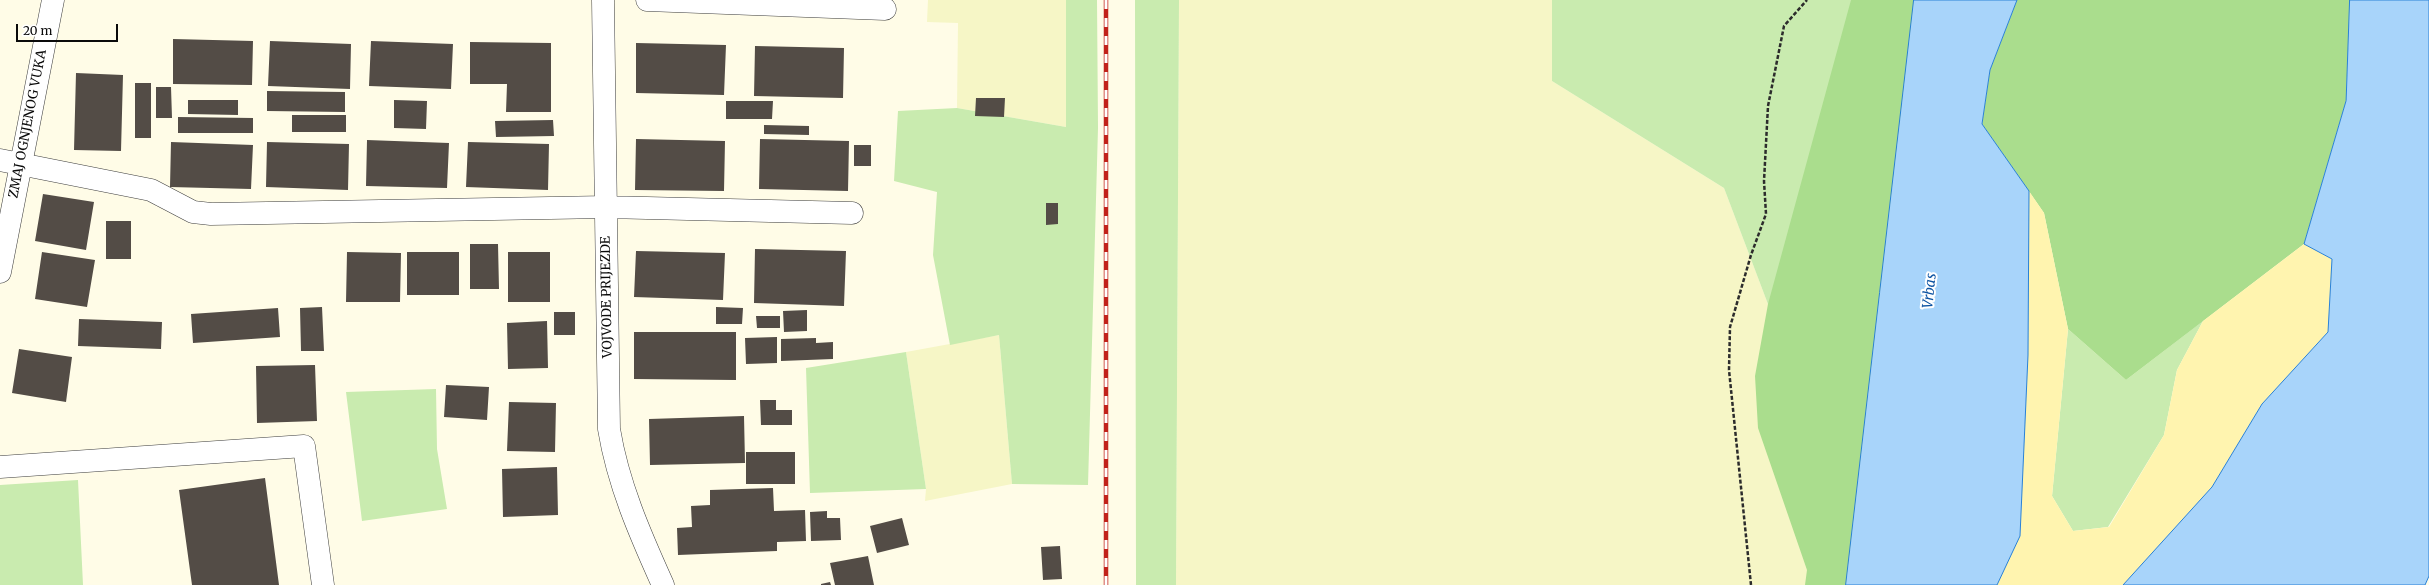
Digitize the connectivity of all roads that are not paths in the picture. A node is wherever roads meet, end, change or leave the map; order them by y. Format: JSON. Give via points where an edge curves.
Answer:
{"nodes":[{"id":1,"x":52,"y":0,"type":"edge"},
{"id":2,"x":603,"y":0,"type":"edge"},
{"id":3,"x":647,"y":0,"type":"edge"},
{"id":4,"x":885,"y":9,"type":"dead end"},
{"id":5,"x":10,"y":162,"type":"edge"},
{"id":6,"x":606,"y":207,"type":"junction"},
{"id":7,"x":852,"y":213,"type":"dead end"},
{"id":8,"x":0,"y":272,"type":"edge"},
{"id":9,"x":0,"y":467,"type":"edge"},
{"id":10,"x":323,"y":585,"type":"edge"},
{"id":11,"x":662,"y":585,"type":"edge"}],
"edges":[{"from":1,"to":5,"type":"street","name":"ZMAJ OGNJENOG VUKA"},
{"from":2,"to":6,"type":"street","name":"VOJVODE PRIJEZDE"},
{"from":3,"to":4,"type":"street"},
{"from":5,"to":6,"type":"street","via":[[151,190],[193,212],[211,214]]},
{"from":5,"to":8,"type":"street","name":"ZMAJ OGNJENOG VUKA"},
{"from":6,"to":7,"type":"street"},
{"from":6,"to":11,"type":"street","name":"VOJVODE PRIJEZDE","via":[[609,429],[617,468]]},
{"from":9,"to":10,"type":"street","via":[[304,446]]}]}
